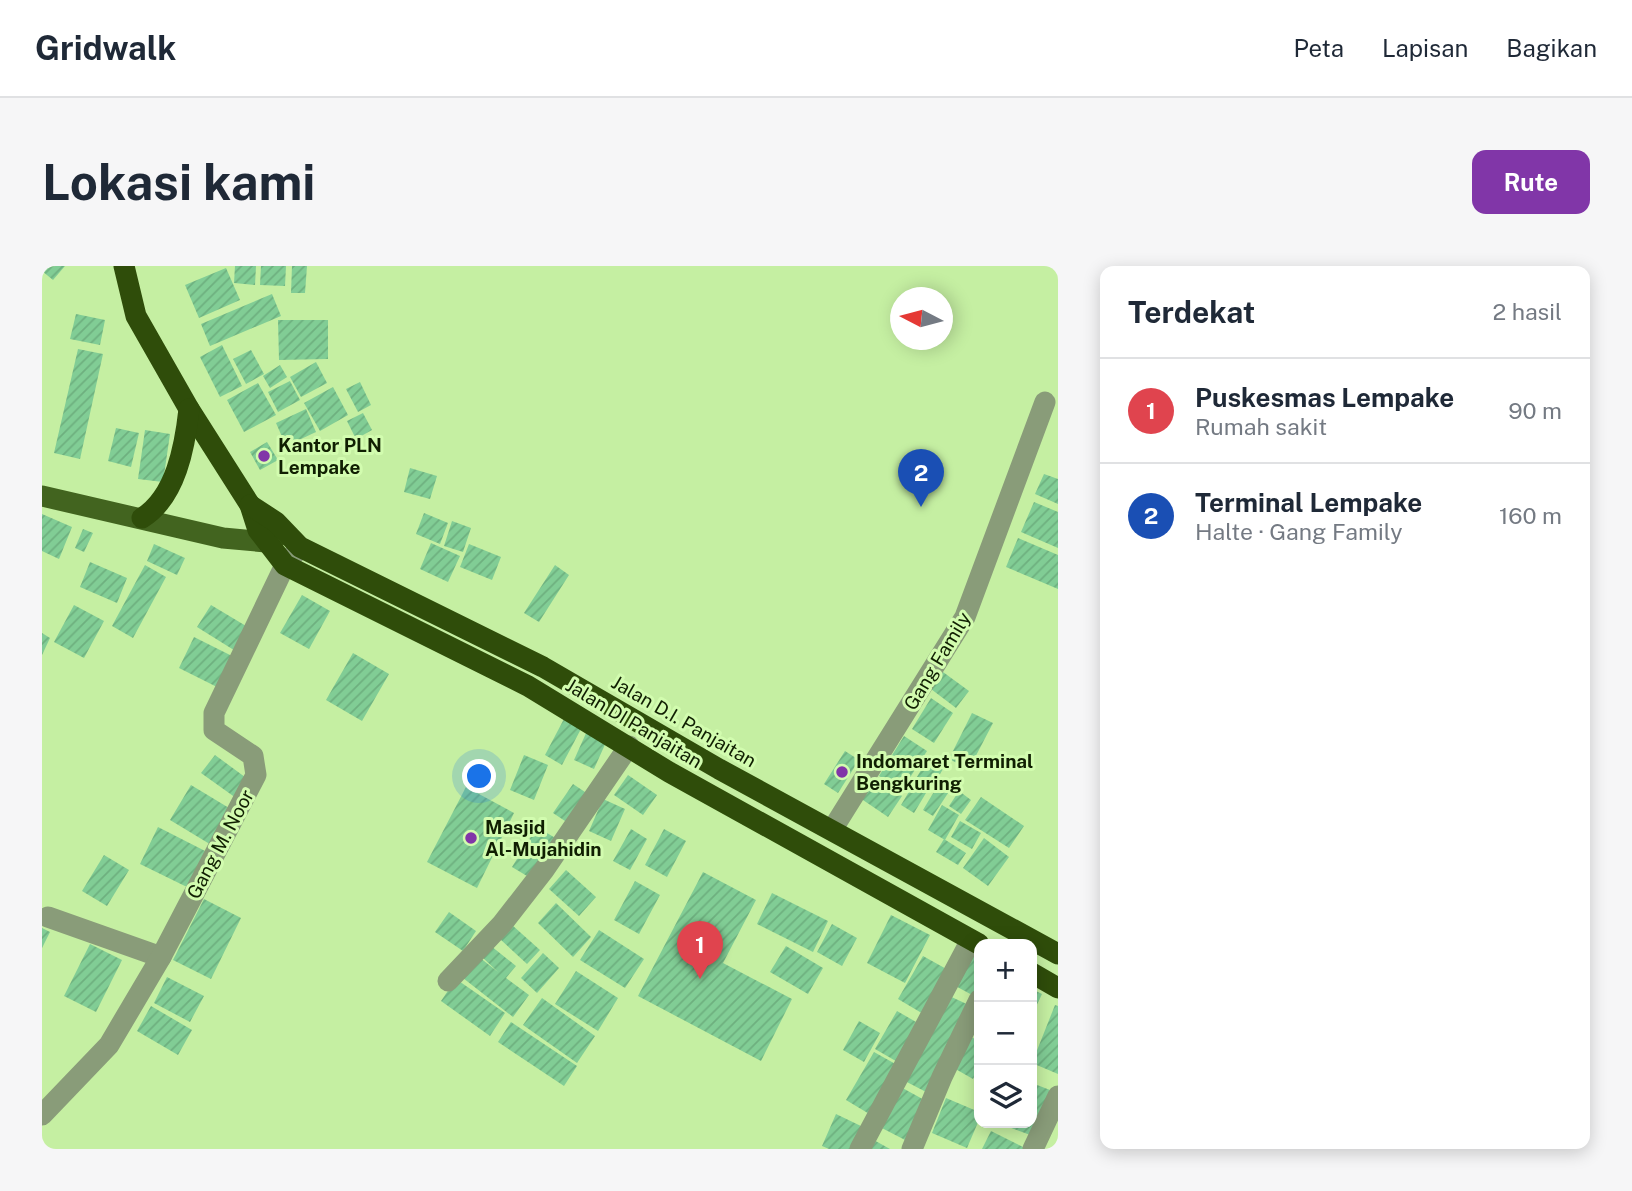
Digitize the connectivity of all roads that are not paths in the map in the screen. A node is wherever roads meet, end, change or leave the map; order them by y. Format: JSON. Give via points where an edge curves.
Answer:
{"nodes":[{"id":1,"x":124,"y":266,"type":"edge"},
{"id":2,"x":1045,"y":402,"type":"dead end"},
{"id":3,"x":189,"y":409,"type":"junction"},
{"id":4,"x":42,"y":496,"type":"edge"},
{"id":5,"x":250,"y":505,"type":"junction"},
{"id":6,"x":142,"y":518,"type":"junction"},
{"id":7,"x":293,"y":539,"type":"junction"},
{"id":8,"x":266,"y":542,"type":"junction"},
{"id":9,"x":285,"y":565,"type":"junction"},
{"id":10,"x":629,"y":746,"type":"junction"},
{"id":11,"x":832,"y":830,"type":"junction"},
{"id":12,"x":941,"y":890,"type":"junction"},
{"id":13,"x":927,"y":915,"type":"junction"},
{"id":14,"x":48,"y":917,"type":"dead end"},
{"id":15,"x":974,"y":941,"type":"edge"},
{"id":16,"x":974,"y":944,"type":"edge"},
{"id":17,"x":1058,"y":954,"type":"edge"},
{"id":18,"x":161,"y":957,"type":"junction"},
{"id":19,"x":1037,"y":976,"type":"edge"},
{"id":20,"x":448,"y":981,"type":"dead end"},
{"id":21,"x":1058,"y":988,"type":"edge"},
{"id":22,"x":978,"y":1002,"type":"edge"},
{"id":23,"x":1058,"y":1096,"type":"edge"},
{"id":24,"x":42,"y":1115,"type":"edge"},
{"id":25,"x":860,"y":1149,"type":"edge"},
{"id":26,"x":912,"y":1149,"type":"edge"},
{"id":27,"x":1033,"y":1149,"type":"edge"}],
"edges":[{"from":1,"to":3,"type":"highway","via":[[136,316]]},
{"from":2,"to":11,"type":"street","name":"Gang Family","via":[[965,617]]},
{"from":3,"to":5,"type":"highway"},
{"from":3,"to":6,"type":"highway","via":[[171,482],[153,510]]},
{"from":4,"to":6,"type":"main road"},
{"from":5,"to":7,"type":"highway","name":"Jalan D.I. Panjaitan"},
{"from":5,"to":8,"type":"highway","name":"Jalan DI Panjaitan"},
{"from":6,"to":8,"type":"main road","via":[[223,538]]},
{"from":7,"to":8,"type":"main road"},
{"from":7,"to":9,"type":"street"},
{"from":7,"to":11,"type":"highway","name":"Jalan D.I. Panjaitan","via":[[543,667]]},
{"from":8,"to":9,"type":"highway","name":"Jalan DI Panjaitan"},
{"from":9,"to":10,"type":"highway","name":"Jalan DI Panjaitan","via":[[528,686]]},
{"from":9,"to":18,"type":"street","name":"Gang M. Noor","via":[[214,713],[215,730],[253,757],[256,775]]},
{"from":10,"to":13,"type":"highway","name":"Jalan DI Panjaitan"},
{"from":10,"to":20,"type":"street","via":[[544,870],[502,924]]},
{"from":11,"to":12,"type":"highway","name":"Jalan D.I. Panjaitan"},
{"from":12,"to":13,"type":"highway"},
{"from":12,"to":17,"type":"highway","name":"Jalan D.I. Panjaitan"},
{"from":13,"to":15,"type":"highway","name":"Jalan DI Panjaitan"},
{"from":14,"to":18,"type":"street"},
{"from":16,"to":25,"type":"street"},
{"from":18,"to":24,"type":"street","name":"Gang M. Noor","via":[[109,1045]]},
{"from":19,"to":21,"type":"highway"},
{"from":22,"to":26,"type":"street"},
{"from":23,"to":27,"type":"street"}]}
